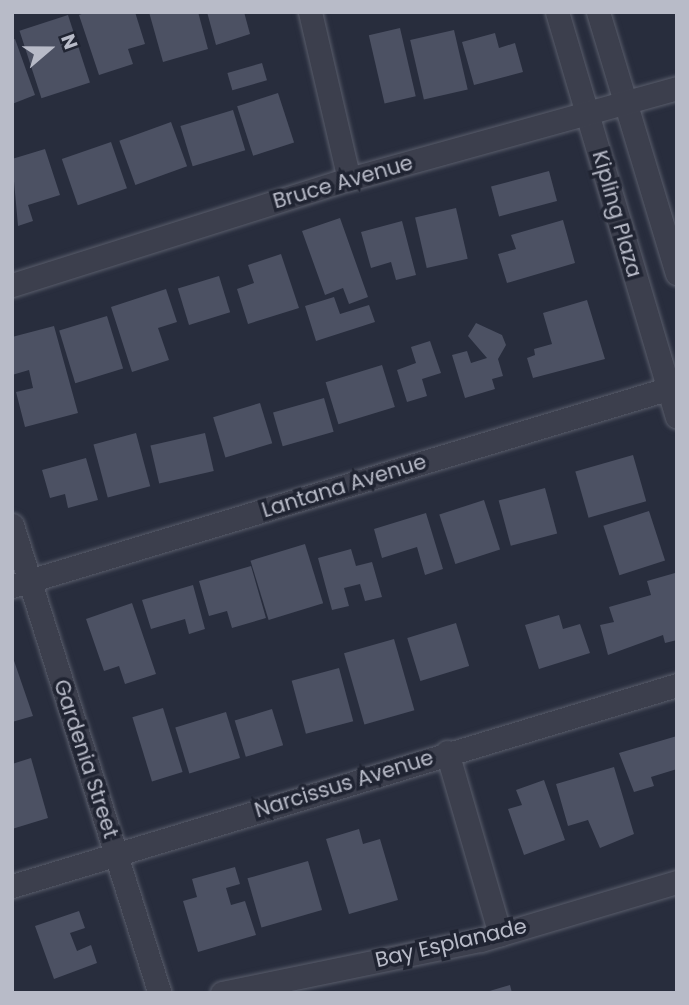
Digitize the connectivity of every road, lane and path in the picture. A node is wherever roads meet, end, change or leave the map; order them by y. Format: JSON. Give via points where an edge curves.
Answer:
{"nodes":[{"id":1,"x":310,"y":12,"type":"edge"},
{"id":2,"x":557,"y":12,"type":"edge"},
{"id":3,"x":598,"y":12,"type":"edge"},
{"id":4,"x":677,"y":89,"type":"edge"},
{"id":5,"x":627,"y":103,"type":"junction"},
{"id":6,"x":588,"y":114,"type":"junction"},
{"id":7,"x":349,"y":179,"type":"junction"},
{"id":8,"x":677,"y":273,"type":"edge"},
{"id":9,"x":12,"y":285,"type":"edge"},
{"id":10,"x":673,"y":387,"type":"edge"},
{"id":11,"x":677,"y":417,"type":"edge"},
{"id":12,"x":12,"y":525,"type":"edge"},
{"id":13,"x":21,"y":583,"type":"edge"},
{"id":14,"x":677,"y":685,"type":"edge"},
{"id":15,"x":447,"y":752,"type":"junction"},
{"id":16,"x":116,"y":853,"type":"junction"},
{"id":17,"x":677,"y":881,"type":"edge"},
{"id":18,"x":12,"y":886,"type":"edge"},
{"id":19,"x":500,"y":934,"type":"junction"},
{"id":20,"x":160,"y":993,"type":"edge"},
{"id":21,"x":222,"y":993,"type":"edge"}],
"edges":[{"from":1,"to":7,"type":"street"},
{"from":2,"to":6,"type":"street","name":"Kipling Plaza"},
{"from":3,"to":5,"type":"street","name":"Kipling Plaza"},
{"from":4,"to":5,"type":"street","name":"Bruce Avenue"},
{"from":5,"to":6,"type":"street","name":"Bruce Avenue"},
{"from":5,"to":8,"type":"street","name":"Kipling Plaza"},
{"from":6,"to":7,"type":"street","name":"Bruce Avenue"},
{"from":6,"to":10,"type":"street","name":"Kipling Plaza"},
{"from":7,"to":9,"type":"street","name":"Bruce Avenue"},
{"from":10,"to":11,"type":"street","name":"Kipling Plaza"},
{"from":10,"to":13,"type":"street","name":"Lantana Avenue"},
{"from":12,"to":13,"type":"street","name":"Gardenia Street"},
{"from":13,"to":16,"type":"street","name":"Gardenia Street"},
{"from":14,"to":15,"type":"street","name":"Narcissus Avenue"},
{"from":15,"to":16,"type":"street","name":"Narcissus Avenue"},
{"from":15,"to":19,"type":"street"},
{"from":16,"to":18,"type":"street","name":"Narcissus Avenue"},
{"from":16,"to":20,"type":"street","name":"Gardenia Street"},
{"from":17,"to":19,"type":"street","name":"Bay Esplanade"},
{"from":19,"to":21,"type":"street","name":"Bay Esplanade"}]}
